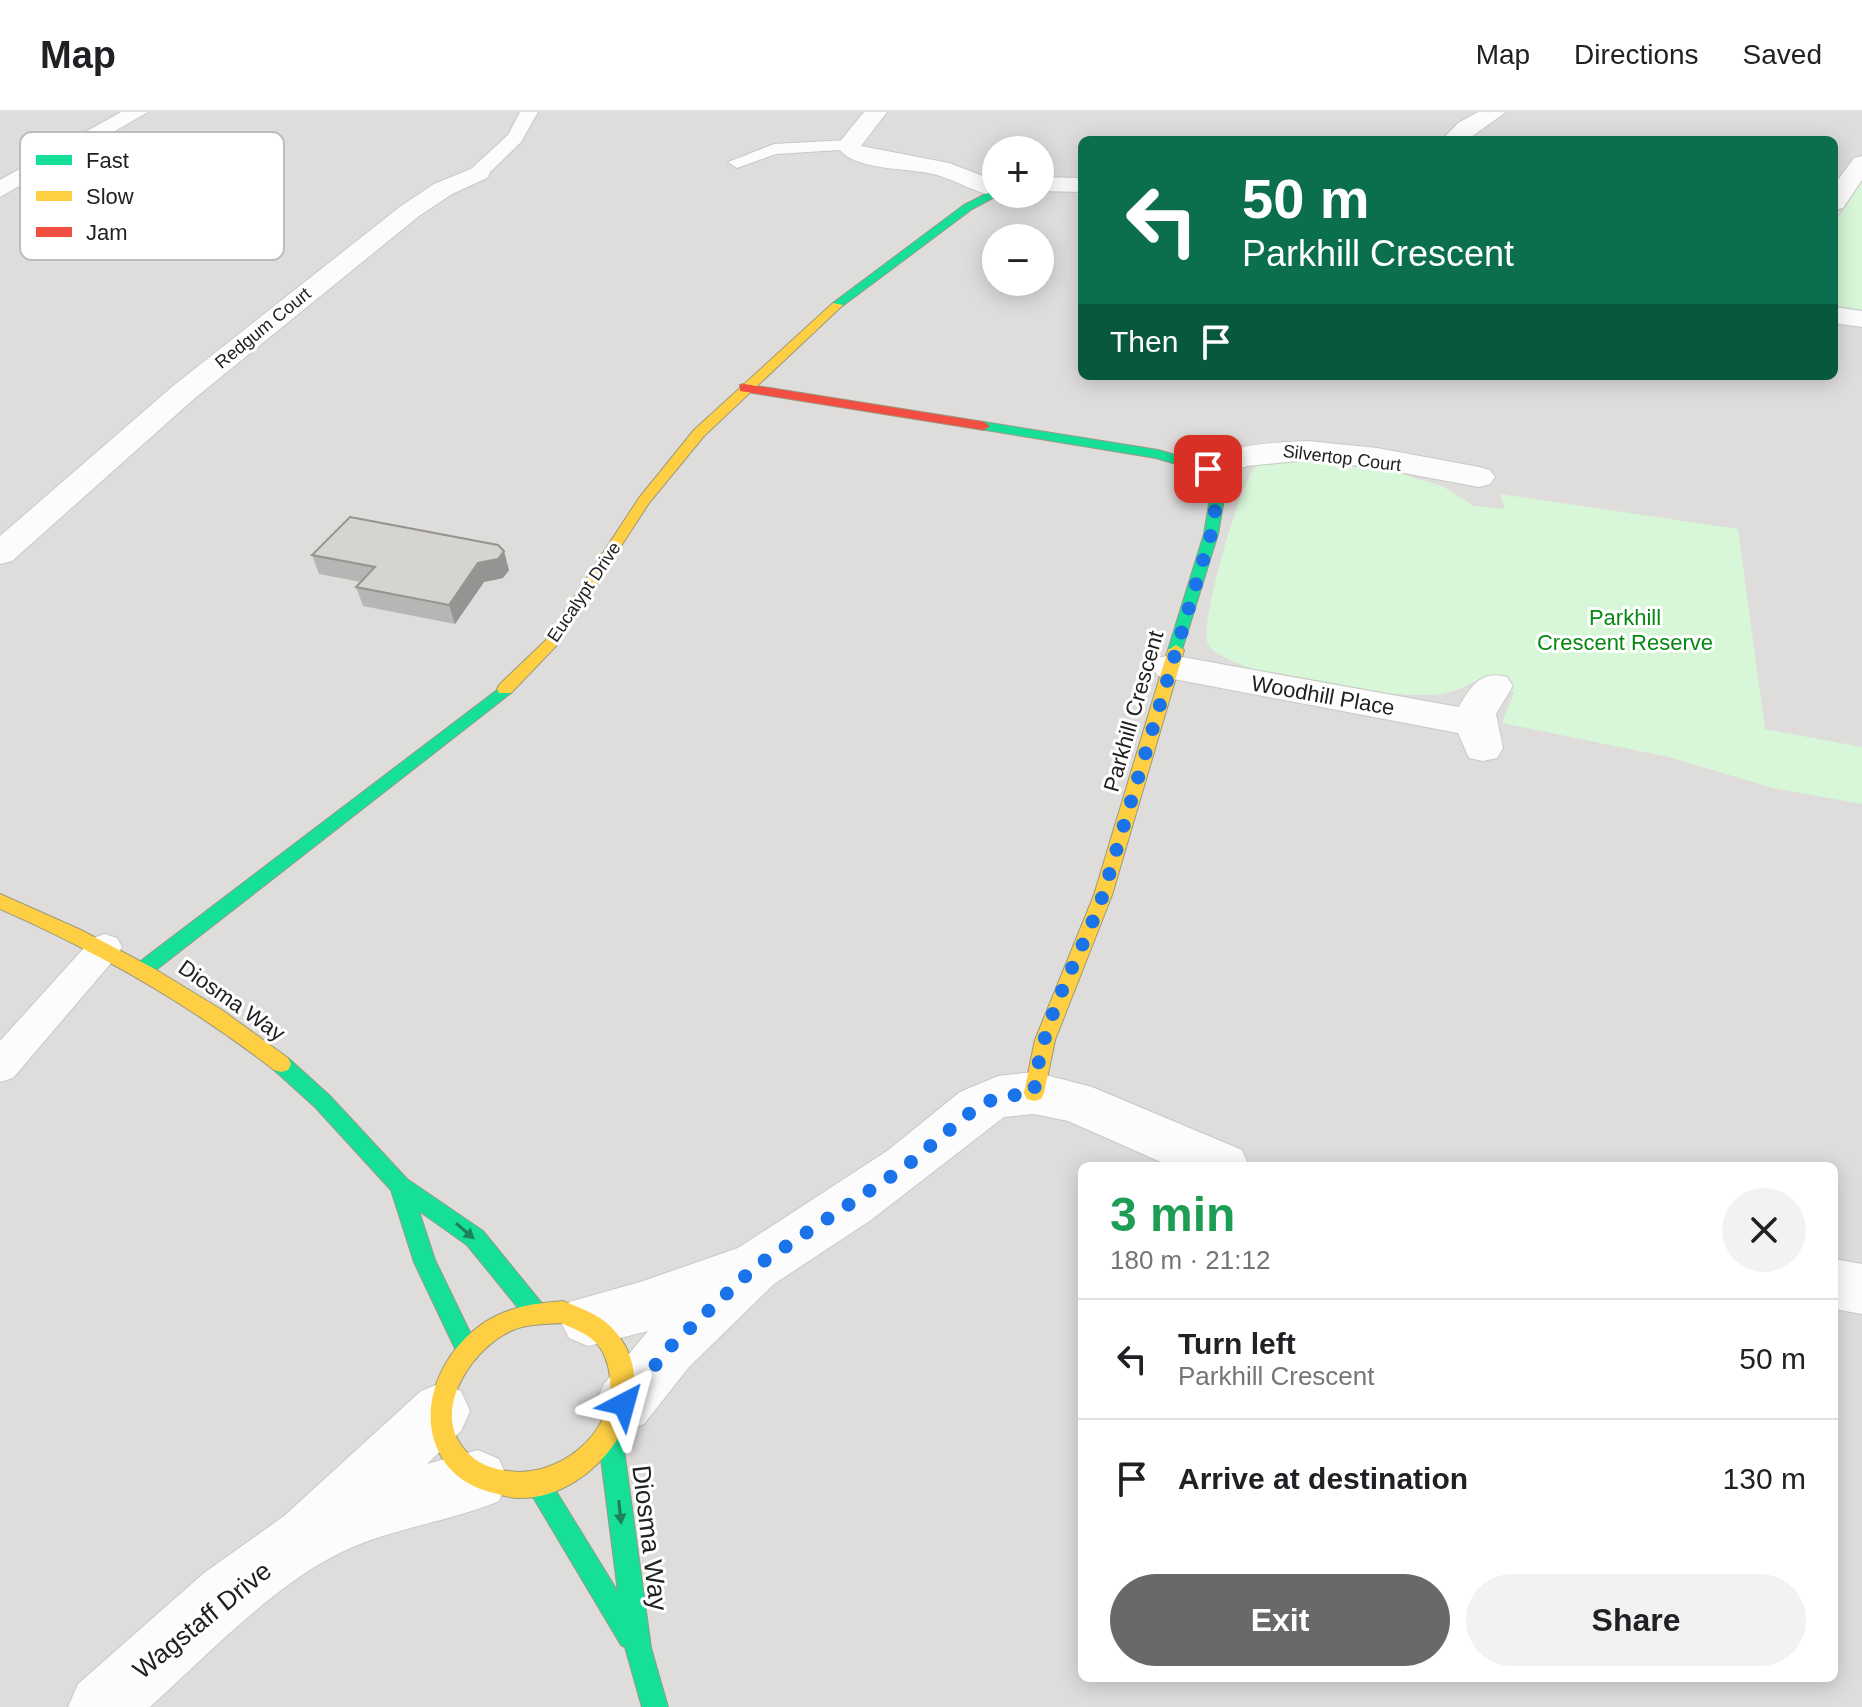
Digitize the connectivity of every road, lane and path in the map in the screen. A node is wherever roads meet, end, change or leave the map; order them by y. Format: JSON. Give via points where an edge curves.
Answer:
{"nodes":[{"id":1,"x":137,"y":112,"type":"edge"},
{"id":2,"x":529,"y":112,"type":"edge"},
{"id":3,"x":876,"y":112,"type":"edge"},
{"id":4,"x":1495,"y":112,"type":"edge"},
{"id":5,"x":1463,"y":127,"type":"edge"},
{"id":6,"x":100,"y":132,"type":"edge"},
{"id":7,"x":849,"y":145,"type":"junction"},
{"id":8,"x":737,"y":162,"type":"dead end"},
{"id":9,"x":1862,"y":163,"type":"edge"},
{"id":10,"x":478,"y":173,"type":"joint"},
{"id":11,"x":1054,"y":184,"type":"edge"},
{"id":12,"x":982,"y":185,"type":"edge"},
{"id":13,"x":1078,"y":185,"type":"edge"},
{"id":14,"x":1838,"y":197,"type":"edge"},
{"id":15,"x":982,"y":199,"type":"edge"},
{"id":16,"x":1838,"y":316,"type":"edge"},
{"id":17,"x":1862,"y":319,"type":"edge"},
{"id":18,"x":744,"y":388,"type":"junction"},
{"id":19,"x":1208,"y":469,"type":"junction"},
{"id":20,"x":1484,"y":481,"type":"dead end"},
{"id":21,"x":0,"y":554,"type":"edge"},
{"id":22,"x":1171,"y":667,"type":"junction"},
{"id":23,"x":1494,"y":686,"type":"dead end"},
{"id":24,"x":0,"y":901,"type":"edge"},
{"id":25,"x":105,"y":947,"type":"junction"},
{"id":26,"x":145,"y":968,"type":"junction"},
{"id":27,"x":0,"y":1067,"type":"edge"},
{"id":28,"x":1034,"y":1093,"type":"junction"},
{"id":29,"x":1215,"y":1162,"type":"edge"},
{"id":30,"x":400,"y":1187,"type":"junction"},
{"id":31,"x":755,"y":1267,"type":"junction"},
{"id":32,"x":1838,"y":1285,"type":"edge"},
{"id":33,"x":1862,"y":1289,"type":"edge"},
{"id":34,"x":536,"y":1313,"type":"junction"},
{"id":35,"x":588,"y":1320,"type":"junction"},
{"id":36,"x":468,"y":1351,"type":"junction"},
{"id":37,"x":441,"y":1411,"type":"junction"},
{"id":38,"x":617,"y":1419,"type":"junction"},
{"id":39,"x":478,"y":1480,"type":"junction"},
{"id":40,"x":539,"y":1487,"type":"junction"},
{"id":41,"x":306,"y":1538,"type":"junction"},
{"id":42,"x":638,"y":1648,"type":"junction"},
{"id":43,"x":101,"y":1707,"type":"edge"},
{"id":44,"x":655,"y":1707,"type":"edge"}],
"edges":[{"from":1,"to":6,"type":"street"},
{"from":2,"to":10,"type":"lane","name":"Redgum Court","via":[[515,138]]},
{"from":3,"to":7,"type":"street"},
{"from":4,"to":5,"type":"street"},
{"from":7,"to":8,"type":"lane","via":[[774,149]]},
{"from":7,"to":12,"type":"street","via":[[863,156],[941,168]]},
{"from":9,"to":14,"type":"street"},
{"from":10,"to":21,"type":"street","name":"Redgum Court","via":[[428,197],[398,220],[184,392]]},
{"from":11,"to":13,"type":"street"},
{"from":15,"to":18,"type":"street","name":"Eucalypt Drive","via":[[860,286]]},
{"from":16,"to":17,"type":"street"},
{"from":18,"to":19,"type":"street","via":[[1158,454]]},
{"from":18,"to":26,"type":"street","name":"Eucalypt Drive","via":[[661,476],[567,621],[525,671]]},
{"from":19,"to":20,"type":"street","name":"Silvertop Court","via":[[1242,455],[1280,449]]},
{"from":19,"to":22,"type":"street","name":"Parkhill Crescent","via":[[1219,487],[1219,501]]},
{"from":22,"to":23,"type":"street","name":"Woodhill Place","via":[[1480,737],[1477,705]]},
{"from":22,"to":28,"type":"street","name":"Parkhill Crescent","via":[[1103,895],[1048,1019]]},
{"from":24,"to":25,"type":"street","name":"Diosma Way"},
{"from":25,"to":26,"type":"street","name":"Diosma Way"},
{"from":25,"to":27,"type":"lane"},
{"from":26,"to":30,"type":"street","name":"Diosma Way","via":[[269,1054],[321,1100]]},
{"from":28,"to":29,"type":"street","via":[[1075,1102]]},
{"from":28,"to":31,"type":"street","via":[[998,1097],[977,1107],[905,1167]]},
{"from":30,"to":34,"type":"street","name":"Diosma Way","one_way":true,"via":[[467,1230]]},
{"from":30,"to":36,"type":"street","name":"Diosma Way","via":[[425,1262]]},
{"from":31,"to":35,"type":"street","via":[[640,1308]]},
{"from":31,"to":38,"type":"street","via":[[669,1348]]},
{"from":32,"to":33,"type":"street"},
{"from":34,"to":35,"type":"street","via":[[563,1312]]},
{"from":34,"to":36,"type":"street","via":[[492,1329]]},
{"from":35,"to":38,"type":"street","via":[[619,1353],[625,1377]]},
{"from":36,"to":37,"type":"street","via":[[447,1385]]},
{"from":37,"to":39,"type":"street","via":[[450,1451]]},
{"from":37,"to":41,"type":"street","name":"Wagstaff Drive"},
{"from":38,"to":40,"type":"street","via":[[580,1468]]},
{"from":38,"to":42,"type":"street","name":"Diosma Way","one_way":true},
{"from":39,"to":40,"type":"street","via":[[508,1489]]},
{"from":39,"to":41,"type":"street","name":"Wagstaff Drive","via":[[394,1503]]},
{"from":40,"to":42,"type":"street","name":"Diosma Way"},
{"from":41,"to":43,"type":"street","name":"Wagstaff Drive","via":[[226,1595]]},
{"from":42,"to":44,"type":"street","name":"Diosma Way"}]}
